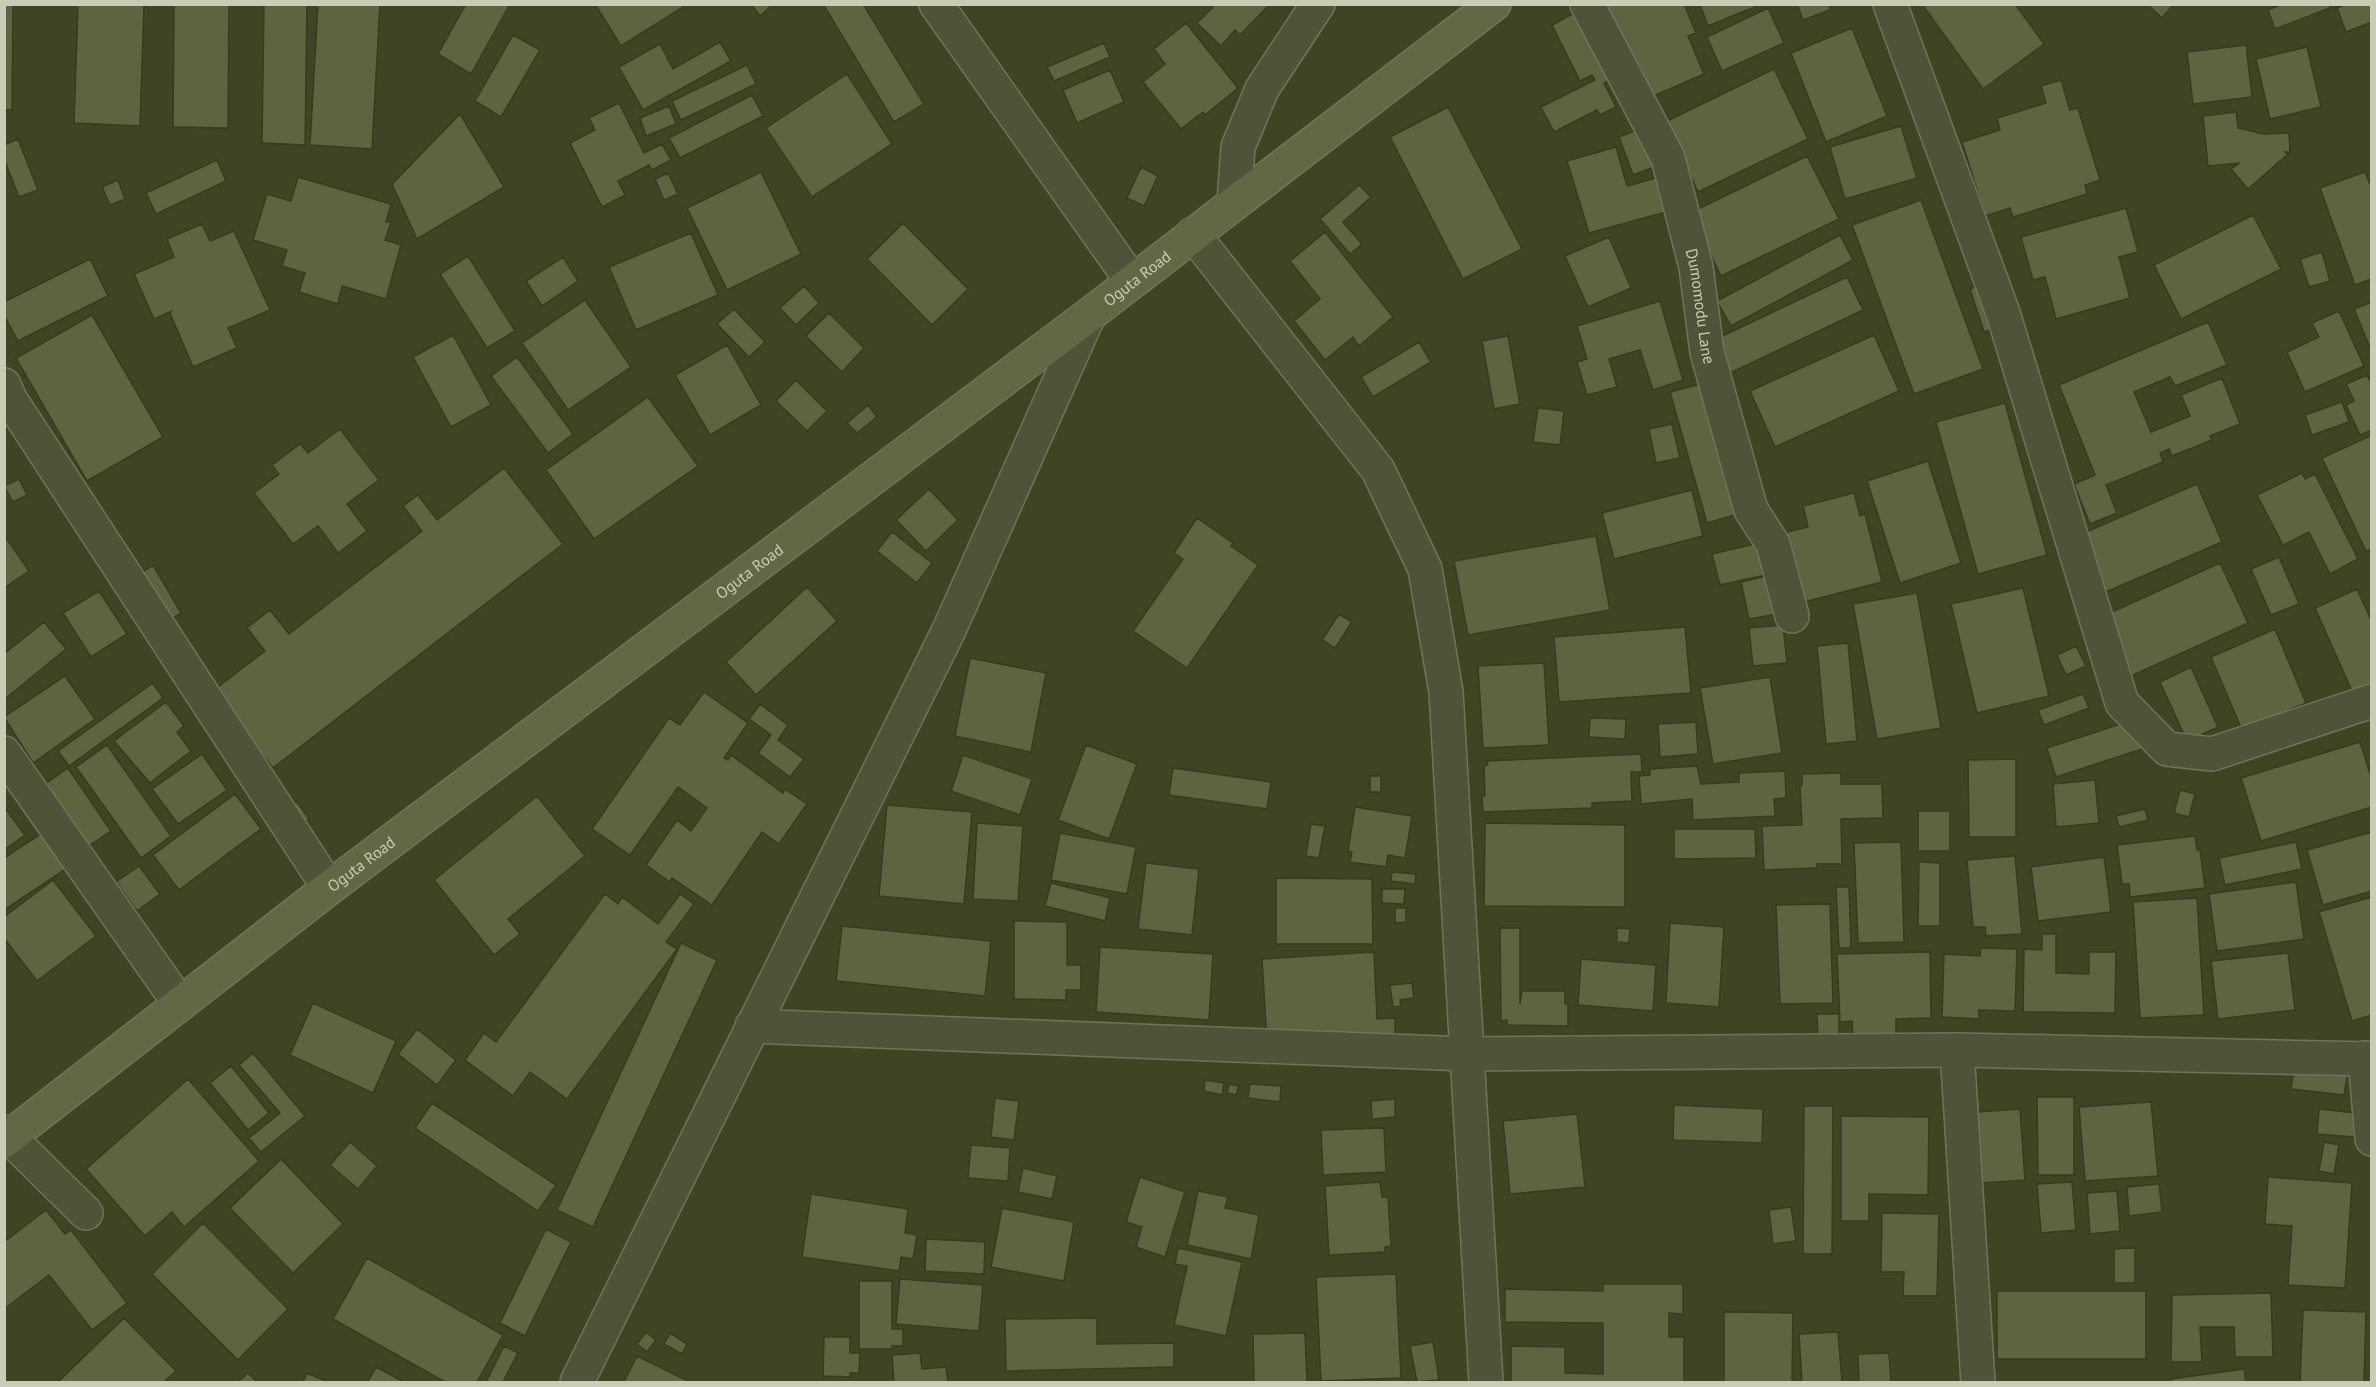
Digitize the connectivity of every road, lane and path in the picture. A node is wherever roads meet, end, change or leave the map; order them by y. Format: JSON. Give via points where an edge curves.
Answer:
{"nodes":[{"id":1,"x":936,"y":4,"type":"edge"},
{"id":2,"x":1318,"y":4,"type":"edge"},
{"id":3,"x":1494,"y":4,"type":"edge"},
{"id":4,"x":1587,"y":4,"type":"edge"},
{"id":5,"x":1890,"y":4,"type":"edge"},
{"id":6,"x":1234,"y":203,"type":"junction"},
{"id":7,"x":1193,"y":234,"type":"junction"},
{"id":8,"x":1132,"y":281,"type":"junction"},
{"id":9,"x":1089,"y":315,"type":"junction"},
{"id":10,"x":4,"y":385,"type":"edge"},
{"id":11,"x":1792,"y":616,"type":"dead end"},
{"id":12,"x":2372,"y":701,"type":"edge"},
{"id":13,"x":4,"y":753,"type":"edge"},
{"id":14,"x":329,"y":888,"type":"junction"},
{"id":15,"x":180,"y":1004,"type":"junction"},
{"id":16,"x":752,"y":1026,"type":"junction"},
{"id":17,"x":1957,"y":1050,"type":"junction"},
{"id":18,"x":1467,"y":1054,"type":"junction"},
{"id":19,"x":2368,"y":1058,"type":"edge"},
{"id":20,"x":6,"y":1137,"type":"edge"},
{"id":21,"x":2372,"y":1139,"type":"edge"},
{"id":22,"x":86,"y":1214,"type":"dead end"},
{"id":23,"x":577,"y":1383,"type":"edge"},
{"id":24,"x":1486,"y":1383,"type":"edge"},
{"id":25,"x":1978,"y":1383,"type":"edge"}],
"edges":[{"from":1,"to":8,"type":"street"},
{"from":2,"to":6,"type":"street","via":[[1262,89],[1238,147]]},
{"from":3,"to":6,"type":"main road","name":"Oguta Road"},
{"from":4,"to":11,"type":"street","name":"Dumomodu Lane","via":[[1668,158],[1696,267],[1707,352],[1750,510],[1773,544]]},
{"from":5,"to":12,"type":"street","via":[[2003,313],[2122,703],[2167,749],[2212,754]]},
{"from":6,"to":7,"type":"main road","name":"Oguta Road"},
{"from":7,"to":8,"type":"main road","name":"Oguta Road"},
{"from":7,"to":18,"type":"street","via":[[1378,470],[1425,569],[1446,692]]},
{"from":8,"to":9,"type":"main road","name":"Oguta Road"},
{"from":9,"to":14,"type":"main road","name":"Oguta Road"},
{"from":9,"to":16,"type":"street","via":[[949,630]]},
{"from":10,"to":14,"type":"street"},
{"from":13,"to":15,"type":"street"},
{"from":14,"to":15,"type":"main road","name":"Oguta Road"},
{"from":15,"to":20,"type":"main road","name":"Oguta Road"},
{"from":16,"to":18,"type":"street"},
{"from":16,"to":23,"type":"street"},
{"from":17,"to":18,"type":"street"},
{"from":17,"to":19,"type":"street"},
{"from":17,"to":25,"type":"street"},
{"from":18,"to":24,"type":"street"},
{"from":19,"to":21,"type":"street"},
{"from":20,"to":22,"type":"street"}]}
